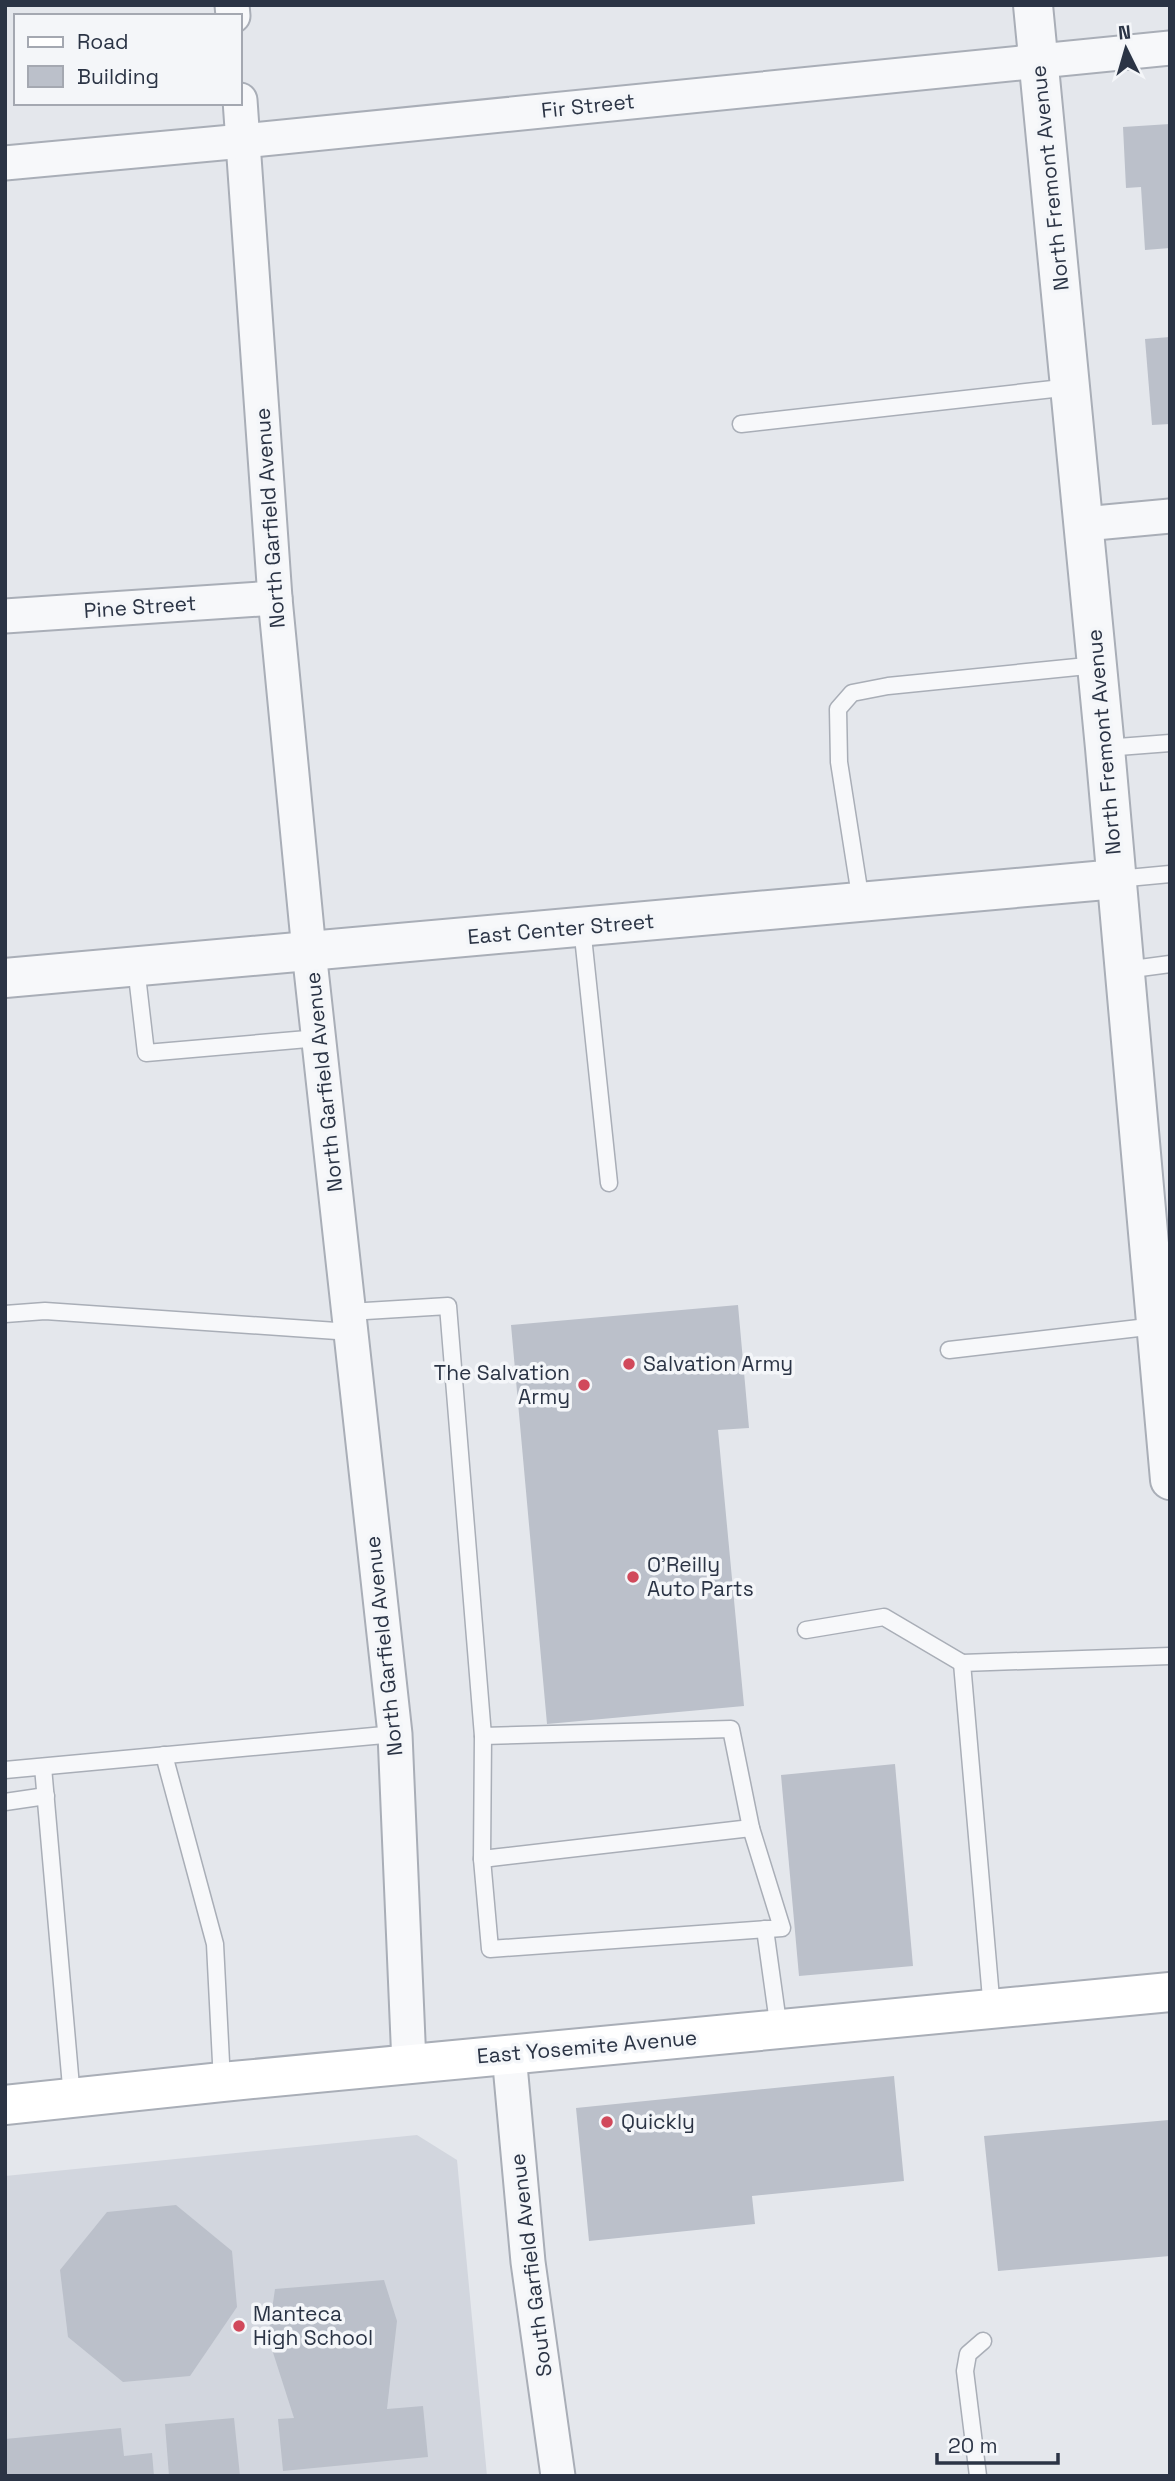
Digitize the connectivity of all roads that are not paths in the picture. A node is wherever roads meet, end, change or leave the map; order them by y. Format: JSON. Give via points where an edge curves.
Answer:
{"nodes":[{"id":1,"x":1033,"y":5,"type":"edge"},
{"id":2,"x":1170,"y":48,"type":"edge"},
{"id":3,"x":1039,"y":60,"type":"junction"},
{"id":4,"x":240,"y":105,"type":"edge"},
{"id":5,"x":243,"y":141,"type":"junction"},
{"id":6,"x":5,"y":163,"type":"edge"},
{"id":7,"x":1071,"y":387,"type":"junction"},
{"id":8,"x":741,"y":424,"type":"dead end"},
{"id":9,"x":1170,"y":516,"type":"edge"},
{"id":10,"x":1084,"y":524,"type":"junction"},
{"id":11,"x":275,"y":598,"type":"junction"},
{"id":12,"x":5,"y":616,"type":"edge"},
{"id":13,"x":1097,"y":665,"type":"junction"},
{"id":14,"x":1170,"y":743,"type":"edge"},
{"id":15,"x":1105,"y":748,"type":"junction"},
{"id":16,"x":1170,"y":874,"type":"edge"},
{"id":17,"x":1117,"y":879,"type":"junction"},
{"id":18,"x":861,"y":902,"type":"junction"},
{"id":19,"x":582,"y":927,"type":"junction"},
{"id":20,"x":309,"y":951,"type":"junction"},
{"id":21,"x":1170,"y":964,"type":"edge"},
{"id":22,"x":136,"y":967,"type":"junction"},
{"id":23,"x":1125,"y":970,"type":"junction"},
{"id":24,"x":5,"y":978,"type":"edge"},
{"id":25,"x":319,"y":1038,"type":"junction"},
{"id":26,"x":608,"y":1183,"type":"dead end"},
{"id":27,"x":5,"y":1314,"type":"edge"},
{"id":28,"x":350,"y":1322,"type":"junction"},
{"id":29,"x":1161,"y":1334,"type":"edge"},
{"id":30,"x":949,"y":1350,"type":"dead end"},
{"id":31,"x":1170,"y":1479,"type":"edge"},
{"id":32,"x":806,"y":1630,"type":"dead end"},
{"id":33,"x":1170,"y":1656,"type":"edge"},
{"id":34,"x":962,"y":1663,"type":"junction"},
{"id":35,"x":395,"y":1734,"type":"junction"},
{"id":36,"x":483,"y":1736,"type":"junction"},
{"id":37,"x":164,"y":1755,"type":"junction"},
{"id":38,"x":43,"y":1767,"type":"junction"},
{"id":39,"x":5,"y":1770,"type":"edge"},
{"id":40,"x":46,"y":1796,"type":"junction"},
{"id":41,"x":5,"y":1802,"type":"edge"},
{"id":42,"x":751,"y":1828,"type":"junction"},
{"id":43,"x":482,"y":1860,"type":"junction"},
{"id":44,"x":765,"y":1929,"type":"junction"},
{"id":45,"x":1170,"y":1992,"type":"edge"},
{"id":46,"x":992,"y":2010,"type":"junction"},
{"id":47,"x":779,"y":2030,"type":"junction"},
{"id":48,"x":509,"y":2054,"type":"junction"},
{"id":49,"x":409,"y":2064,"type":"junction"},
{"id":50,"x":222,"y":2082,"type":"junction"},
{"id":51,"x":72,"y":2098,"type":"junction"},
{"id":52,"x":5,"y":2105,"type":"edge"},
{"id":53,"x":983,"y":2341,"type":"dead end"},
{"id":54,"x":558,"y":2476,"type":"edge"},
{"id":55,"x":978,"y":2476,"type":"edge"}],
"edges":[{"from":1,"to":3,"type":"street","name":"North Fremont Avenue"},
{"from":2,"to":3,"type":"street","name":"Fir Street"},
{"from":3,"to":5,"type":"street","name":"Fir Street"},
{"from":3,"to":7,"type":"street","name":"North Fremont Avenue"},
{"from":4,"to":5,"type":"street","name":"North Garfield Avenue"},
{"from":5,"to":6,"type":"street","name":"Fir Street"},
{"from":5,"to":11,"type":"street","name":"North Garfield Avenue"},
{"from":7,"to":8,"type":"lane"},
{"from":7,"to":10,"type":"street","name":"North Fremont Avenue"},
{"from":9,"to":10,"type":"street"},
{"from":10,"to":13,"type":"street","name":"North Fremont Avenue"},
{"from":11,"to":12,"type":"street","name":"Pine Street"},
{"from":11,"to":20,"type":"street","name":"North Garfield Avenue"},
{"from":13,"to":15,"type":"street","name":"North Fremont Avenue"},
{"from":13,"to":18,"type":"lane","via":[[852,693],[838,709],[839,762]]},
{"from":14,"to":15,"type":"lane"},
{"from":15,"to":17,"type":"street","name":"North Fremont Avenue"},
{"from":16,"to":17,"type":"lane"},
{"from":17,"to":18,"type":"street","name":"East Center Street"},
{"from":17,"to":23,"type":"street","name":"North Fremont Avenue"},
{"from":18,"to":19,"type":"street","name":"East Center Street"},
{"from":19,"to":20,"type":"street","name":"East Center Street"},
{"from":19,"to":26,"type":"lane"},
{"from":20,"to":22,"type":"street","name":"East Center Street"},
{"from":20,"to":25,"type":"street","name":"North Garfield Avenue"},
{"from":21,"to":23,"type":"lane"},
{"from":22,"to":24,"type":"street","name":"East Center Street"},
{"from":22,"to":25,"type":"lane","via":[[146,1053]]},
{"from":23,"to":29,"type":"street","name":"North Fremont Avenue"},
{"from":25,"to":28,"type":"street","name":"North Garfield Avenue"},
{"from":27,"to":28,"type":"lane","via":[[46,1311]]},
{"from":28,"to":35,"type":"street","name":"North Garfield Avenue"},
{"from":28,"to":36,"type":"lane","via":[[448,1307]]},
{"from":29,"to":30,"type":"lane"},
{"from":29,"to":31,"type":"street","name":"North Fremont Avenue"},
{"from":32,"to":34,"type":"lane","via":[[884,1617]]},
{"from":33,"to":34,"type":"lane"},
{"from":34,"to":46,"type":"lane"},
{"from":35,"to":37,"type":"lane"},
{"from":35,"to":49,"type":"street","name":"North Garfield Avenue"},
{"from":36,"to":42,"type":"lane","via":[[731,1728]]},
{"from":36,"to":43,"type":"lane"},
{"from":37,"to":38,"type":"lane"},
{"from":37,"to":50,"type":"lane","via":[[215,1944]]},
{"from":38,"to":39,"type":"lane"},
{"from":38,"to":40,"type":"lane"},
{"from":40,"to":41,"type":"lane"},
{"from":40,"to":51,"type":"lane"},
{"from":42,"to":43,"type":"lane"},
{"from":42,"to":44,"type":"lane","via":[[782,1928]]},
{"from":43,"to":44,"type":"lane","via":[[490,1949]]},
{"from":44,"to":47,"type":"lane"},
{"from":45,"to":46,"type":"main road","name":"East Yosemite Avenue"},
{"from":46,"to":47,"type":"main road","name":"East Yosemite Avenue"},
{"from":47,"to":48,"type":"main road","name":"East Yosemite Avenue"},
{"from":48,"to":49,"type":"main road","name":"East Yosemite Avenue"},
{"from":48,"to":54,"type":"street","name":"South Garfield Avenue","via":[[528,2262]]},
{"from":49,"to":50,"type":"main road","name":"East Yosemite Avenue"},
{"from":50,"to":51,"type":"main road","name":"East Yosemite Avenue"},
{"from":51,"to":52,"type":"main road","name":"East Yosemite Avenue"},
{"from":53,"to":55,"type":"lane","via":[[968,2354],[965,2371]]}]}
